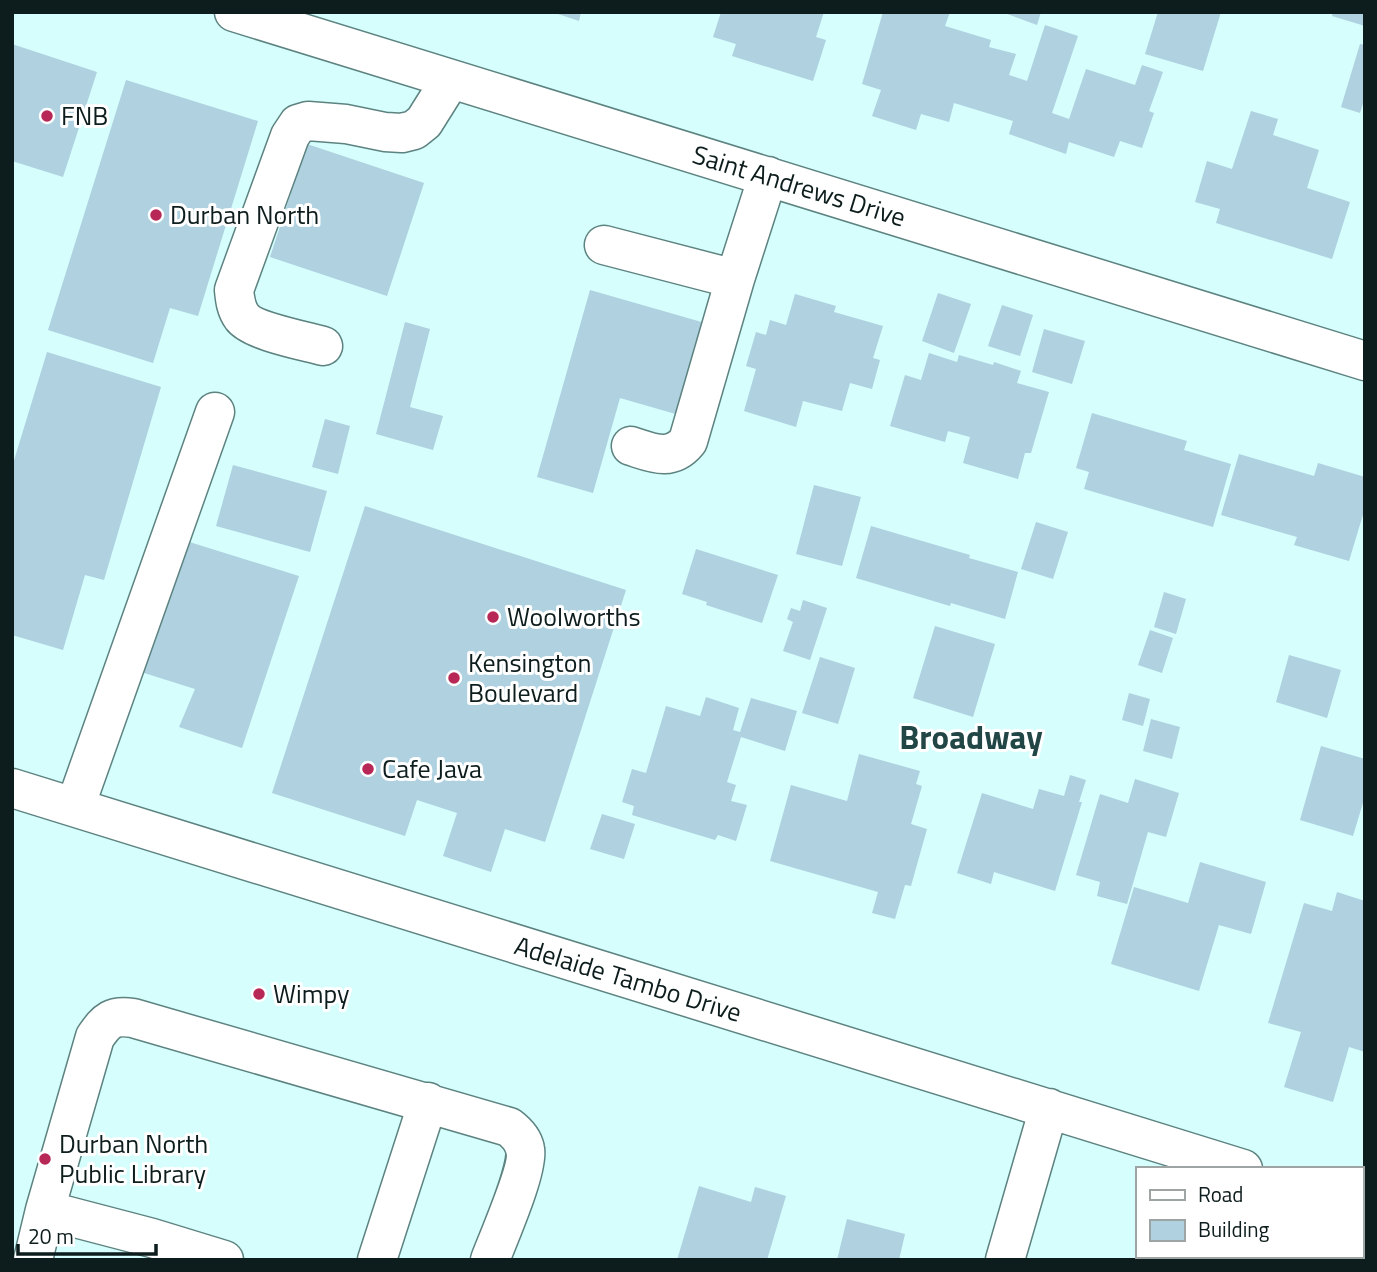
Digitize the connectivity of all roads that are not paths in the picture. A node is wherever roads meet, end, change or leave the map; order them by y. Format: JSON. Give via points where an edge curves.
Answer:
{"nodes":[{"id":1,"x":234,"y":12,"type":"edge"},
{"id":2,"x":451,"y":79,"type":"junction"},
{"id":3,"x":768,"y":176,"type":"junction"},
{"id":4,"x":604,"y":245,"type":"dead end"},
{"id":5,"x":735,"y":279,"type":"junction"},
{"id":6,"x":323,"y":346,"type":"dead end"},
{"id":7,"x":1365,"y":361,"type":"edge"},
{"id":8,"x":215,"y":412,"type":"dead end"},
{"id":9,"x":631,"y":446,"type":"dead end"},
{"id":10,"x":12,"y":788,"type":"edge"},
{"id":11,"x":75,"y":807,"type":"junction"},
{"id":12,"x":428,"y":1102,"type":"junction"},
{"id":13,"x":1049,"y":1108,"type":"junction"},
{"id":14,"x":1237,"y":1167,"type":"edge"},
{"id":15,"x":45,"y":1210,"type":"junction"},
{"id":16,"x":209,"y":1255,"type":"edge"},
{"id":17,"x":33,"y":1260,"type":"edge"},
{"id":18,"x":377,"y":1260,"type":"edge"},
{"id":19,"x":490,"y":1260,"type":"edge"},
{"id":20,"x":1005,"y":1260,"type":"edge"}],
"edges":[{"from":1,"to":2,"type":"street","name":"Saint Andrews Drive"},
{"from":2,"to":3,"type":"street","name":"Saint Andrews Drive"},
{"from":2,"to":6,"type":"street","via":[[414,130],[385,132],[308,121],[298,124],[290,136],[234,290],[236,306],[254,327]]},
{"from":3,"to":5,"type":"street"},
{"from":3,"to":7,"type":"street","name":"Saint Andrews Drive"},
{"from":4,"to":5,"type":"street"},
{"from":5,"to":9,"type":"street","via":[[688,442],[671,454]]},
{"from":8,"to":11,"type":"street"},
{"from":10,"to":11,"type":"street","name":"Adelaide Tambo Drive"},
{"from":11,"to":13,"type":"street","name":"Adelaide Tambo Drive"},
{"from":12,"to":15,"type":"street","via":[[120,1016],[102,1026],[95,1037]]},
{"from":12,"to":18,"type":"street"},
{"from":12,"to":19,"type":"street","via":[[509,1126],[526,1151],[522,1175]]},
{"from":13,"to":14,"type":"street","name":"Adelaide Tambo Drive"},
{"from":13,"to":20,"type":"street"},
{"from":15,"to":16,"type":"street"},
{"from":15,"to":17,"type":"street"}]}
